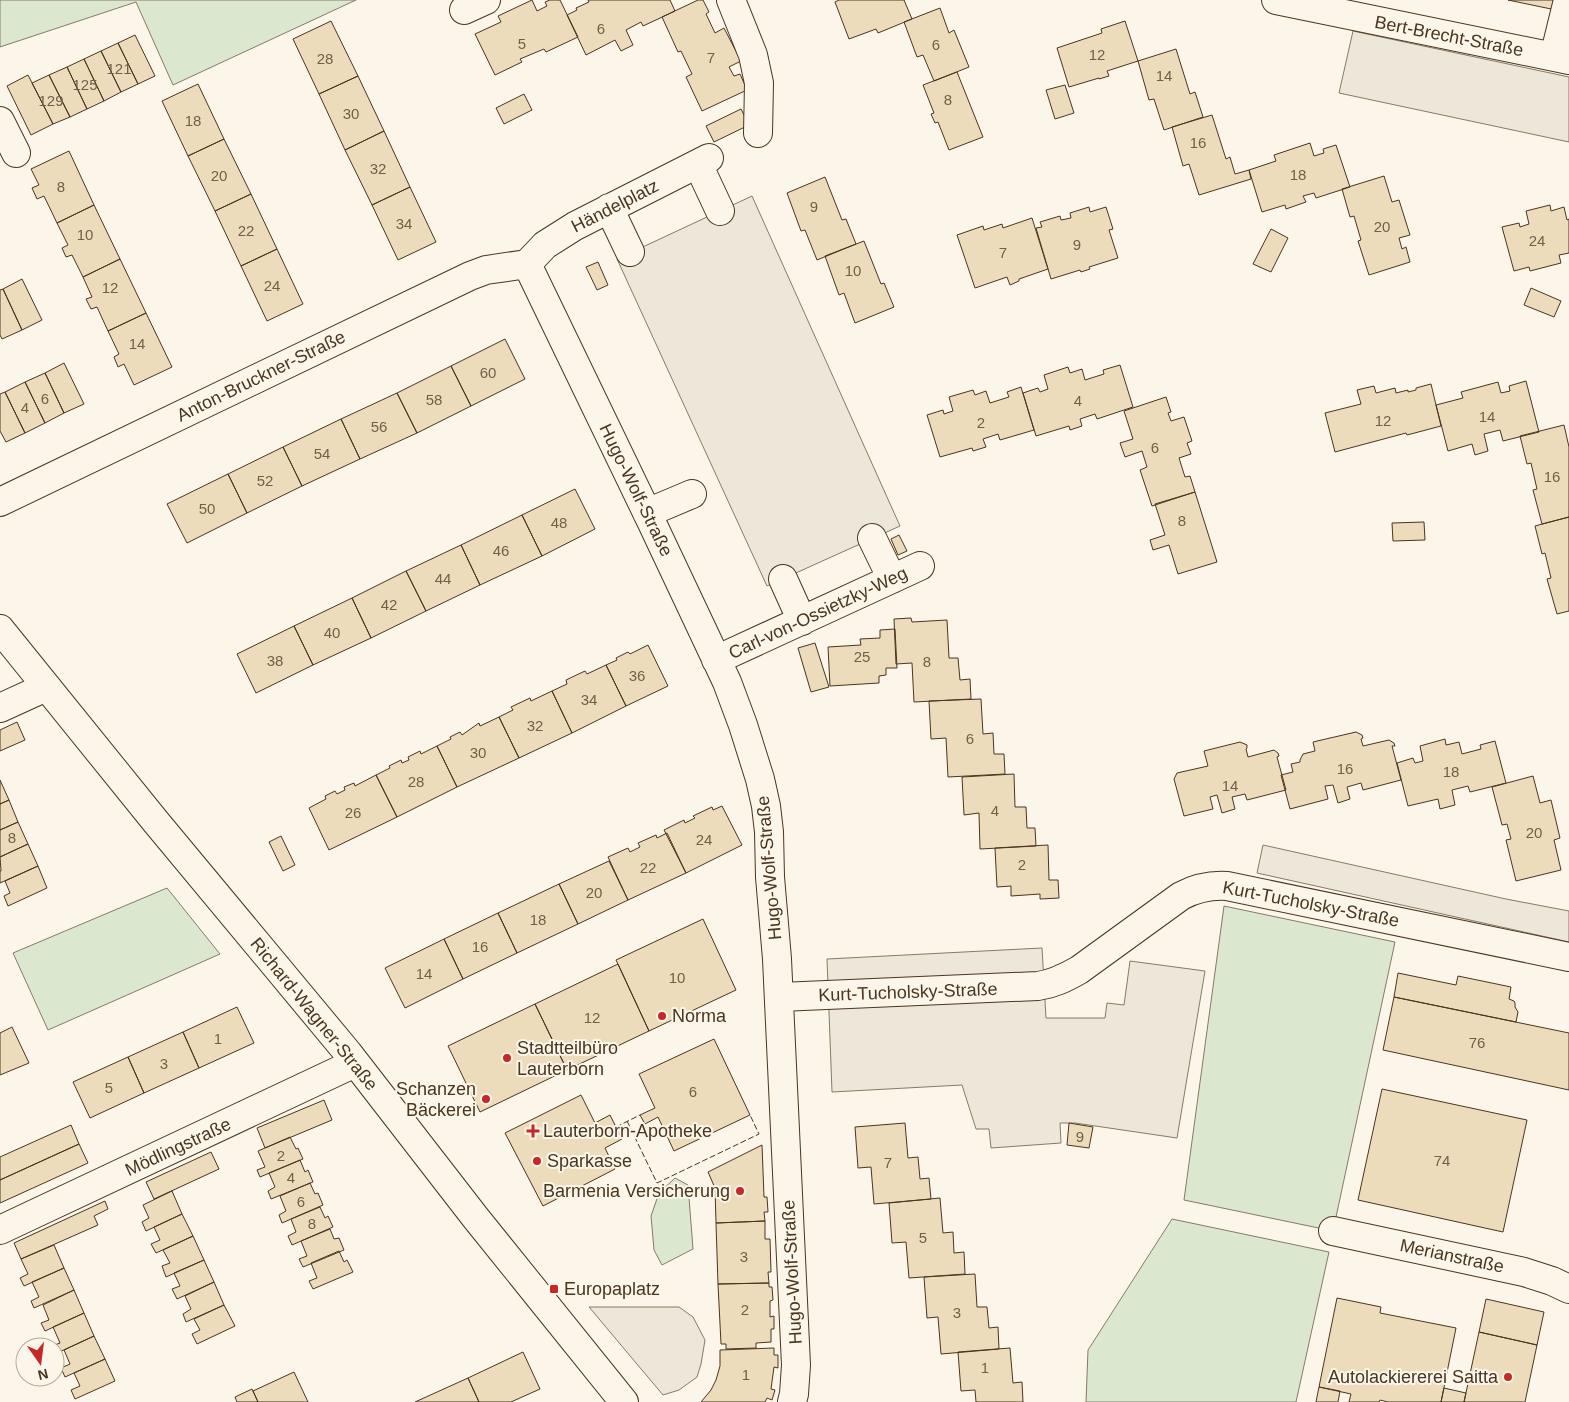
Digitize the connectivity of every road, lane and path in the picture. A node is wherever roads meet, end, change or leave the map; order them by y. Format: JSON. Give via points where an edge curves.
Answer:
{"nodes":[{"id":1,"x":731,"y":0,"type":"edge"},
{"id":2,"x":1276,"y":0,"type":"edge"},
{"id":3,"x":1568,"y":0,"type":"edge"},
{"id":4,"x":1562,"y":58,"type":"edge"},
{"id":5,"x":0,"y":121,"type":"edge"},
{"id":6,"x":758,"y":133,"type":"dead end"},
{"id":7,"x":16,"y":153,"type":"dead end"},
{"id":8,"x":609,"y":208,"type":"junction"},
{"id":9,"x":720,"y":211,"type":"dead end"},
{"id":10,"x":630,"y":252,"type":"dead end"},
{"id":11,"x":527,"y":264,"type":"junction"},
{"id":12,"x":692,"y":494,"type":"dead end"},
{"id":13,"x":0,"y":502,"type":"edge"},
{"id":14,"x":647,"y":513,"type":"junction"},
{"id":15,"x":872,"y":538,"type":"dead end"},
{"id":16,"x":920,"y":566,"type":"dead end"},
{"id":17,"x":782,"y":579,"type":"dead end"},
{"id":18,"x":892,"y":580,"type":"junction"},
{"id":19,"x":802,"y":621,"type":"junction"},
{"id":20,"x":0,"y":629,"type":"edge"},
{"id":21,"x":716,"y":660,"type":"junction"},
{"id":22,"x":46,"y":687,"type":"junction"},
{"id":23,"x":0,"y":708,"type":"edge"},
{"id":24,"x":1569,"y":957,"type":"edge"},
{"id":25,"x":780,"y":997,"type":"junction"},
{"id":26,"x":355,"y":1063,"type":"junction"},
{"id":27,"x":0,"y":1230,"type":"edge"},
{"id":28,"x":1333,"y":1231,"type":"dead end"},
{"id":29,"x":1569,"y":1289,"type":"edge"},
{"id":30,"x":624,"y":1402,"type":"edge"},
{"id":31,"x":792,"y":1402,"type":"edge"}],
"edges":[{"from":1,"to":6,"type":"street","via":[[753,55],[759,83]]},
{"from":2,"to":4,"type":"street","name":"Bert-Brecht-Straße"},
{"from":3,"to":4,"type":"street"},
{"from":5,"to":7,"type":"street"},
{"from":8,"to":9,"type":"street","name":"Händelplatz","via":[[703,161]]},
{"from":8,"to":10,"type":"street"},
{"from":8,"to":11,"type":"street","name":"Händelplatz","via":[[545,245]]},
{"from":11,"to":13,"type":"street","name":"Anton-Bruckner-Straße","via":[[486,270],[470,276]]},
{"from":11,"to":14,"type":"street","name":"Hugo-Wolf-Straße"},
{"from":12,"to":14,"type":"street"},
{"from":14,"to":21,"type":"street","name":"Hugo-Wolf-Straße"},
{"from":15,"to":18,"type":"street"},
{"from":16,"to":18,"type":"street","name":"Carl-von-Ossietzky-Weg"},
{"from":17,"to":19,"type":"street"},
{"from":18,"to":19,"type":"street","name":"Carl-von-Ossietzky-Weg"},
{"from":19,"to":21,"type":"street","name":"Carl-von-Ossietzky-Weg"},
{"from":20,"to":22,"type":"street","name":"Richard-Wagner-Straße"},
{"from":21,"to":25,"type":"street","name":"Hugo-Wolf-Straße","via":[[743,725],[766,806]]},
{"from":22,"to":23,"type":"street"},
{"from":22,"to":26,"type":"street","name":"Richard-Wagner-Straße"},
{"from":24,"to":25,"type":"street","name":"Kurt-Tucholsky-Straße","via":[[1236,888],[1212,886],[1181,896],[1079,970],[1050,984]]},
{"from":25,"to":31,"type":"street","name":"Hugo-Wolf-Straße","via":[[796,1365]]},
{"from":26,"to":27,"type":"street","name":"Mödlingstraße"},
{"from":26,"to":30,"type":"street","name":"Richard-Wagner-Straße"},
{"from":28,"to":29,"type":"street","name":"Merianstraße","via":[[1524,1272]]}]}
